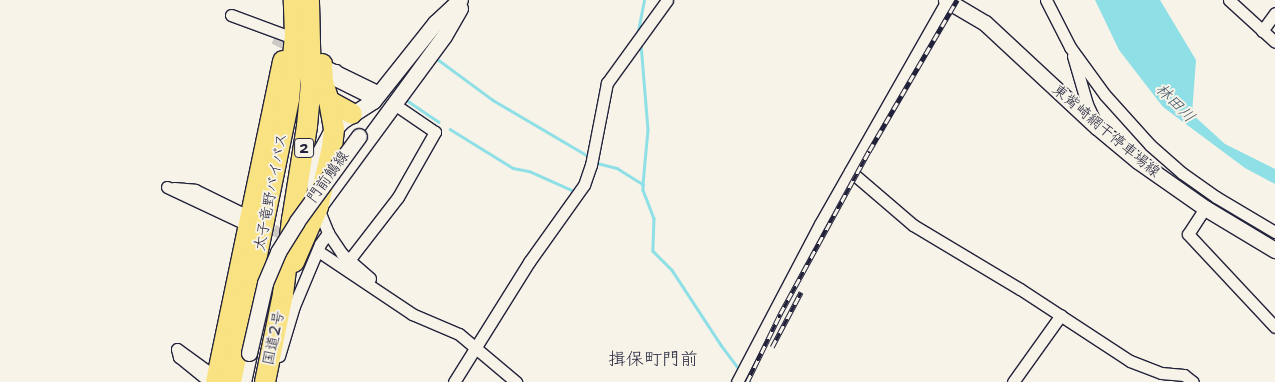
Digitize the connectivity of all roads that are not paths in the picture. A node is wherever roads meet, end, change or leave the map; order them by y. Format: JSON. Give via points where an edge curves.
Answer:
{"nodes":[{"id":1,"x":284,"y":0,"type":"edge"},
{"id":2,"x":294,"y":0,"type":"edge"},
{"id":3,"x":309,"y":0,"type":"edge"},
{"id":4,"x":320,"y":0,"type":"edge"},
{"id":5,"x":667,"y":0,"type":"edge"},
{"id":6,"x":946,"y":0,"type":"edge"},
{"id":7,"x":1046,"y":0,"type":"edge"},
{"id":8,"x":1229,"y":0,"type":"edge"},
{"id":9,"x":462,"y":3,"type":"edge"},
{"id":10,"x":1275,"y":13,"type":"edge"},
{"id":11,"x":1262,"y":31,"type":"junction"},
{"id":12,"x":281,"y":42,"type":"junction"},
{"id":13,"x":1275,"y":42,"type":"edge"},
{"id":14,"x":1070,"y":47,"type":"junction"},
{"id":15,"x":333,"y":69,"type":"dead end"},
{"id":16,"x":374,"y":94,"type":"junction"},
{"id":17,"x":329,"y":101,"type":"junction"},
{"id":18,"x":399,"y":102,"type":"junction"},
{"id":19,"x":352,"y":114,"type":"junction"},
{"id":20,"x":1097,"y":127,"type":"junction"},
{"id":21,"x":334,"y":129,"type":"junction"},
{"id":22,"x":282,"y":136,"type":"junction"},
{"id":23,"x":850,"y":170,"type":"junction"},
{"id":24,"x":318,"y":207,"type":"junction"},
{"id":25,"x":1205,"y":208,"type":"junction"},
{"id":26,"x":292,"y":220,"type":"junction"},
{"id":27,"x":252,"y":224,"type":"junction"},
{"id":28,"x":1275,"y":232,"type":"edge"},
{"id":29,"x":328,"y":233,"type":"junction"},
{"id":30,"x":305,"y":236,"type":"junction"},
{"id":31,"x":1275,"y":250,"type":"edge"},
{"id":32,"x":321,"y":253,"type":"dead end"},
{"id":33,"x":350,"y":259,"type":"junction"},
{"id":34,"x":378,"y":290,"type":"junction"},
{"id":35,"x":283,"y":294,"type":"junction"},
{"id":36,"x":1061,"y":316,"type":"junction"},
{"id":37,"x":1275,"y":327,"type":"edge"},
{"id":38,"x":477,"y":348,"type":"junction"},
{"id":39,"x":273,"y":369,"type":"edge"},
{"id":40,"x":220,"y":382,"type":"edge"},
{"id":41,"x":243,"y":382,"type":"edge"},
{"id":42,"x":255,"y":382,"type":"edge"},
{"id":43,"x":265,"y":382,"type":"edge"},
{"id":44,"x":454,"y":382,"type":"edge"},
{"id":45,"x":516,"y":382,"type":"edge"},
{"id":46,"x":737,"y":382,"type":"edge"},
{"id":47,"x":1013,"y":382,"type":"edge"},
{"id":48,"x":1193,"y":382,"type":"edge"}],
"edges":[{"from":1,"to":12,"type":"highway"},
{"from":2,"to":22,"type":"highway","name":"太子竜野バイパス","number":"2","via":[[294,69]]},
{"from":3,"to":26,"type":"highway","name":"太子竜野バイパス","number":"2","via":[[311,84]]},
{"from":4,"to":17,"type":"highway","via":[[322,74]]},
{"from":5,"to":38,"type":"street","via":[[607,83],[584,185],[513,286]]},
{"from":6,"to":20,"type":"main road","name":"東觜崎網干停車場線","via":[[985,23]]},
{"from":6,"to":23,"type":"street"},
{"from":7,"to":14,"type":"street"},
{"from":8,"to":11,"type":"street"},
{"from":9,"to":16,"type":"main road","via":[[435,23]]},
{"from":9,"to":18,"type":"main road","via":[[444,36]]},
{"from":9,"to":41,"type":"main road","name":"門前鵤線","bridge":true,"via":[[408,69],[278,252],[265,283]]},
{"from":10,"to":11,"type":"street"},
{"from":11,"to":13,"type":"street"},
{"from":12,"to":22,"type":"highway"},
{"from":12,"to":27,"type":"highway"},
{"from":14,"to":20,"type":"street"},
{"from":14,"to":28,"type":"street","via":[[1105,96],[1150,145],[1216,197]]},
{"from":15,"to":16,"type":"street","via":[[335,80]]},
{"from":16,"to":19,"type":"main road"},
{"from":17,"to":19,"type":"highway"},
{"from":17,"to":21,"type":"highway"},
{"from":18,"to":24,"type":"main road"},
{"from":18,"to":33,"type":"street","via":[[435,132],[398,197]]},
{"from":19,"to":21,"type":"main road"},
{"from":20,"to":25,"type":"main road","name":"東觜崎網干停車場線","via":[[1138,161]]},
{"from":21,"to":24,"type":"highway"},
{"from":22,"to":27,"type":"highway","name":"太子竜野バイパス","number":"2"},
{"from":23,"to":36,"type":"street","via":[[913,225]]},
{"from":23,"to":46,"type":"street"},
{"from":24,"to":29,"type":"street"},
{"from":24,"to":30,"type":"highway"},
{"from":25,"to":31,"type":"main road","name":"東觜崎網干停車場線"},
{"from":25,"to":37,"type":"street","via":[[1188,234]]},
{"from":26,"to":35,"type":"highway","name":"太子竜野バイパス","number":"2"},
{"from":26,"to":42,"type":"highway","number":"2"},
{"from":27,"to":27,"type":"street","via":[[195,190],[167,187]]},
{"from":27,"to":40,"type":"highway","name":"太子竜野バイパス","number":"2"},
{"from":29,"to":30,"type":"street"},
{"from":29,"to":33,"type":"street","via":[[342,254]]},
{"from":29,"to":39,"type":"street","via":[[320,244],[294,306]]},
{"from":30,"to":35,"type":"highway"},
{"from":32,"to":34,"type":"street"},
{"from":33,"to":34,"type":"street"},
{"from":34,"to":38,"type":"street","via":[[412,314],[459,334]]},
{"from":35,"to":39,"type":"highway","name":"国道2号","number":"2"},
{"from":36,"to":47,"type":"street"},
{"from":36,"to":48,"type":"street","via":[[1130,361],[1161,373],[1184,375]]},
{"from":38,"to":44,"type":"street"},
{"from":38,"to":45,"type":"street"},
{"from":39,"to":43,"type":"highway","name":"国道2号","number":"2"}]}
